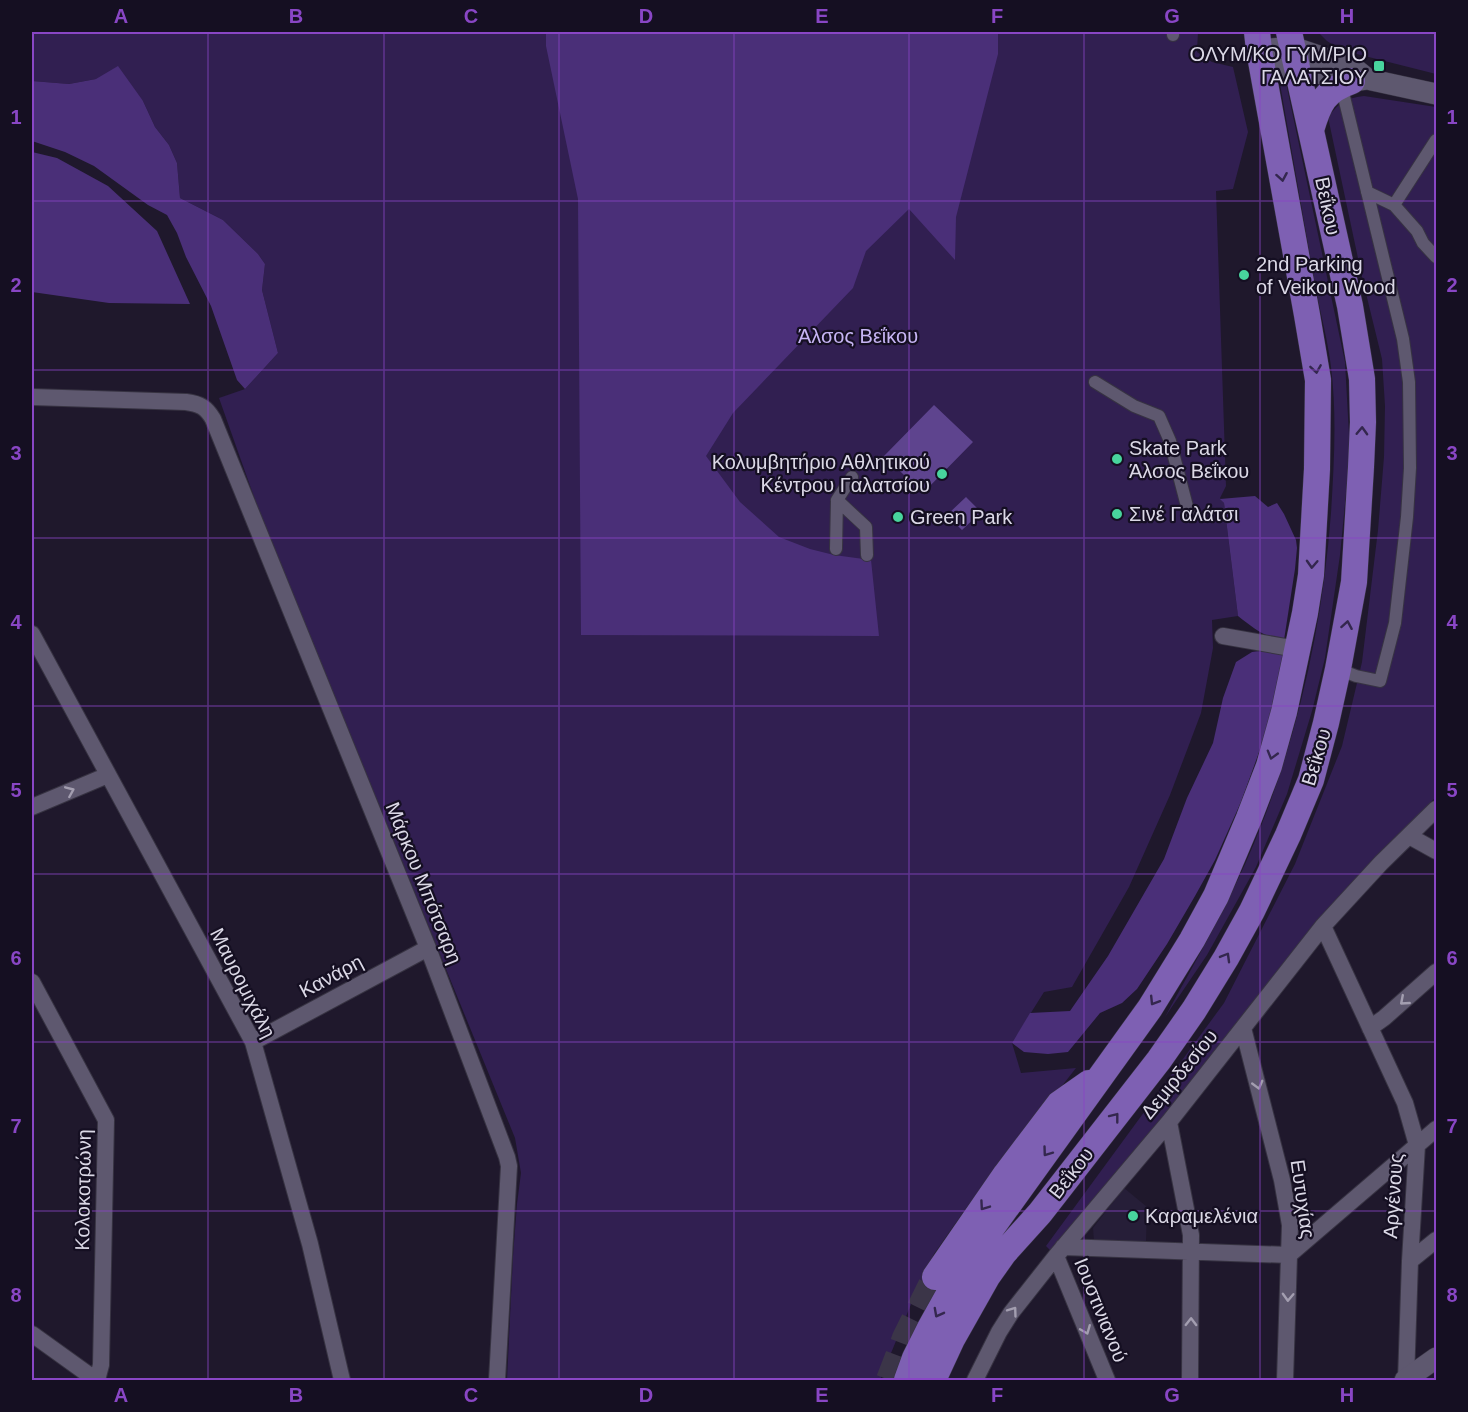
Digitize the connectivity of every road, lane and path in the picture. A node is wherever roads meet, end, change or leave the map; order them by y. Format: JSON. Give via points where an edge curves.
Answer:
{"nodes":[{"id":1,"x":1293,"y":49,"type":"edge"},
{"id":2,"x":1260,"y":51,"type":"edge"},
{"id":3,"x":1354,"y":86,"type":"junction"},
{"id":4,"x":1437,"y":94,"type":"edge"},
{"id":5,"x":1311,"y":131,"type":"junction"},
{"id":6,"x":1437,"y":140,"type":"edge"},
{"id":7,"x":1367,"y":192,"type":"junction"},
{"id":8,"x":1394,"y":205,"type":"junction"},
{"id":9,"x":1437,"y":257,"type":"edge"},
{"id":10,"x":1095,"y":382,"type":"dead end"},
{"id":11,"x":32,"y":397,"type":"edge"},
{"id":12,"x":852,"y":477,"type":"dead end"},
{"id":13,"x":837,"y":500,"type":"junction"},
{"id":14,"x":1189,"y":514,"type":"dead end"},
{"id":15,"x":836,"y":549,"type":"dead end"},
{"id":16,"x":867,"y":555,"type":"dead end"},
{"id":17,"x":32,"y":634,"type":"edge"},
{"id":18,"x":1223,"y":636,"type":"dead end"},
{"id":19,"x":1297,"y":649,"type":"junction"},
{"id":20,"x":1338,"y":669,"type":"junction"},
{"id":21,"x":108,"y":775,"type":"junction"},
{"id":22,"x":32,"y":807,"type":"edge"},
{"id":23,"x":1437,"y":809,"type":"edge"},
{"id":24,"x":1409,"y":836,"type":"junction"},
{"id":25,"x":1437,"y":851,"type":"edge"},
{"id":26,"x":1323,"y":926,"type":"junction"},
{"id":27,"x":428,"y":948,"type":"junction"},
{"id":28,"x":1437,"y":972,"type":"edge"},
{"id":29,"x":32,"y":982,"type":"edge"},
{"id":30,"x":1244,"y":1028,"type":"junction"},
{"id":31,"x":1370,"y":1028,"type":"junction"},
{"id":32,"x":253,"y":1042,"type":"junction"},
{"id":33,"x":1106,"y":1071,"type":"junction"},
{"id":34,"x":1168,"y":1122,"type":"junction"},
{"id":35,"x":1437,"y":1129,"type":"edge"},
{"id":36,"x":1418,"y":1145,"type":"junction"},
{"id":37,"x":1040,"y":1213,"type":"junction"},
{"id":38,"x":1437,"y":1240,"type":"edge"},
{"id":39,"x":1060,"y":1252,"type":"junction"},
{"id":40,"x":1192,"y":1252,"type":"junction"},
{"id":41,"x":1289,"y":1256,"type":"junction"},
{"id":42,"x":1410,"y":1261,"type":"junction"},
{"id":43,"x":934,"y":1276,"type":"tunnel mouth"},
{"id":44,"x":32,"y":1334,"type":"edge"},
{"id":45,"x":1437,"y":1358,"type":"edge"},
{"id":46,"x":977,"y":1379,"type":"edge"},
{"id":47,"x":97,"y":1380,"type":"edge"},
{"id":48,"x":342,"y":1380,"type":"edge"},
{"id":49,"x":496,"y":1380,"type":"edge"},
{"id":50,"x":906,"y":1380,"type":"edge"},
{"id":51,"x":933,"y":1380,"type":"edge"},
{"id":52,"x":950,"y":1380,"type":"edge"},
{"id":53,"x":1107,"y":1380,"type":"edge"},
{"id":54,"x":1190,"y":1380,"type":"edge"},
{"id":55,"x":1285,"y":1380,"type":"edge"},
{"id":56,"x":1406,"y":1380,"type":"edge"}],
"edges":[{"from":1,"to":2,"type":"street"},
{"from":1,"to":3,"type":"street"},
{"from":1,"to":5,"type":"main road","name":"Βεΐκου"},
{"from":2,"to":19,"type":"main road","name":"Βεΐκου","one_way":true,"via":[[1317,380],[1311,575]]},
{"from":3,"to":4,"type":"street"},
{"from":3,"to":5,"type":"main road","via":[[1339,86],[1326,96]]},
{"from":3,"to":7,"type":"street"},
{"from":20,"to":5,"type":"main road","name":"Βεΐκου","one_way":true,"via":[[1354,582],[1362,379]]},
{"from":6,"to":8,"type":"street"},
{"from":7,"to":8,"type":"street"},
{"from":7,"to":20,"type":"street","via":[[1403,339],[1409,382],[1409,488],[1395,623],[1380,681]]},
{"from":8,"to":9,"type":"street"},
{"from":10,"to":14,"type":"street","via":[[1159,416],[1170,441]]},
{"from":11,"to":27,"type":"street","name":"Μάρκου Μπότσαρη","via":[[186,402],[208,410]]},
{"from":12,"to":13,"type":"street"},
{"from":13,"to":15,"type":"street"},
{"from":13,"to":16,"type":"street","via":[[866,527]]},
{"from":17,"to":21,"type":"street","name":"Μαυρομιχάλη"},
{"from":18,"to":19,"type":"street"},
{"from":19,"to":33,"type":"main road","name":"Βεΐκου","one_way":true,"via":[[1269,766],[1216,896],[1150,1008]]},
{"from":37,"to":20,"type":"main road","name":"Βεΐκου","one_way":true,"via":[[1159,1060],[1194,1010],[1252,911],[1311,780]]},
{"from":22,"to":21,"type":"street","one_way":true},
{"from":21,"to":32,"type":"street","name":"Μαυρομιχάλη"},
{"from":23,"to":24,"type":"street","name":"Δεμιρδεσίου"},
{"from":24,"to":25,"type":"street"},
{"from":24,"to":26,"type":"street","name":"Δεμιρδεσίου"},
{"from":26,"to":30,"type":"street","name":"Δεμιρδεσίου"},
{"from":26,"to":31,"type":"street","name":"Αργένους"},
{"from":27,"to":32,"type":"street","name":"Κανάρη"},
{"from":27,"to":49,"type":"street","name":"Μάρκου Μπότσαρη","via":[[509,1166]]},
{"from":28,"to":31,"type":"street","one_way":true},
{"from":29,"to":47,"type":"street","name":"Κολοκοτρώνη","via":[[106,1120],[101,1365]]},
{"from":30,"to":34,"type":"street","name":"Δεμιρδεσίου"},
{"from":30,"to":41,"type":"street","name":"Ευτυχίας","one_way":true,"via":[[1282,1180],[1290,1225]]},
{"from":31,"to":36,"type":"street","name":"Αργένους","via":[[1405,1103]]},
{"from":32,"to":48,"type":"street","name":"Μαυρομιχάλη","via":[[310,1244]]},
{"from":33,"to":43,"type":"main road","one_way":true,"via":[[1059,1104]]},
{"from":33,"to":50,"type":"main road","name":"Βεΐκου","one_way":true,"via":[[965,1265]]},
{"from":34,"to":39,"type":"street","name":"Δεμιρδεσίου"},
{"from":34,"to":40,"type":"street"},
{"from":35,"to":36,"type":"street"},
{"from":36,"to":41,"type":"street"},
{"from":36,"to":42,"type":"street","name":"Αργένους"},
{"from":37,"to":51,"type":"main road","name":"Βεΐκου","via":[[987,1277]]},
{"from":37,"to":52,"type":"main road"},
{"from":38,"to":42,"type":"street"},
{"from":39,"to":40,"type":"street"},
{"from":46,"to":39,"type":"street","name":"Δεμιρδεσίου","one_way":true,"via":[[1011,1313]]},
{"from":39,"to":53,"type":"street","name":"Ιουστινιανού","one_way":true},
{"from":40,"to":41,"type":"street"},
{"from":54,"to":40,"type":"street","one_way":true},
{"from":41,"to":55,"type":"street","name":"Ευτυχίας","one_way":true},
{"from":42,"to":56,"type":"street","name":"Αργένους"},
{"from":44,"to":47,"type":"street"},
{"from":45,"to":56,"type":"street"}]}
